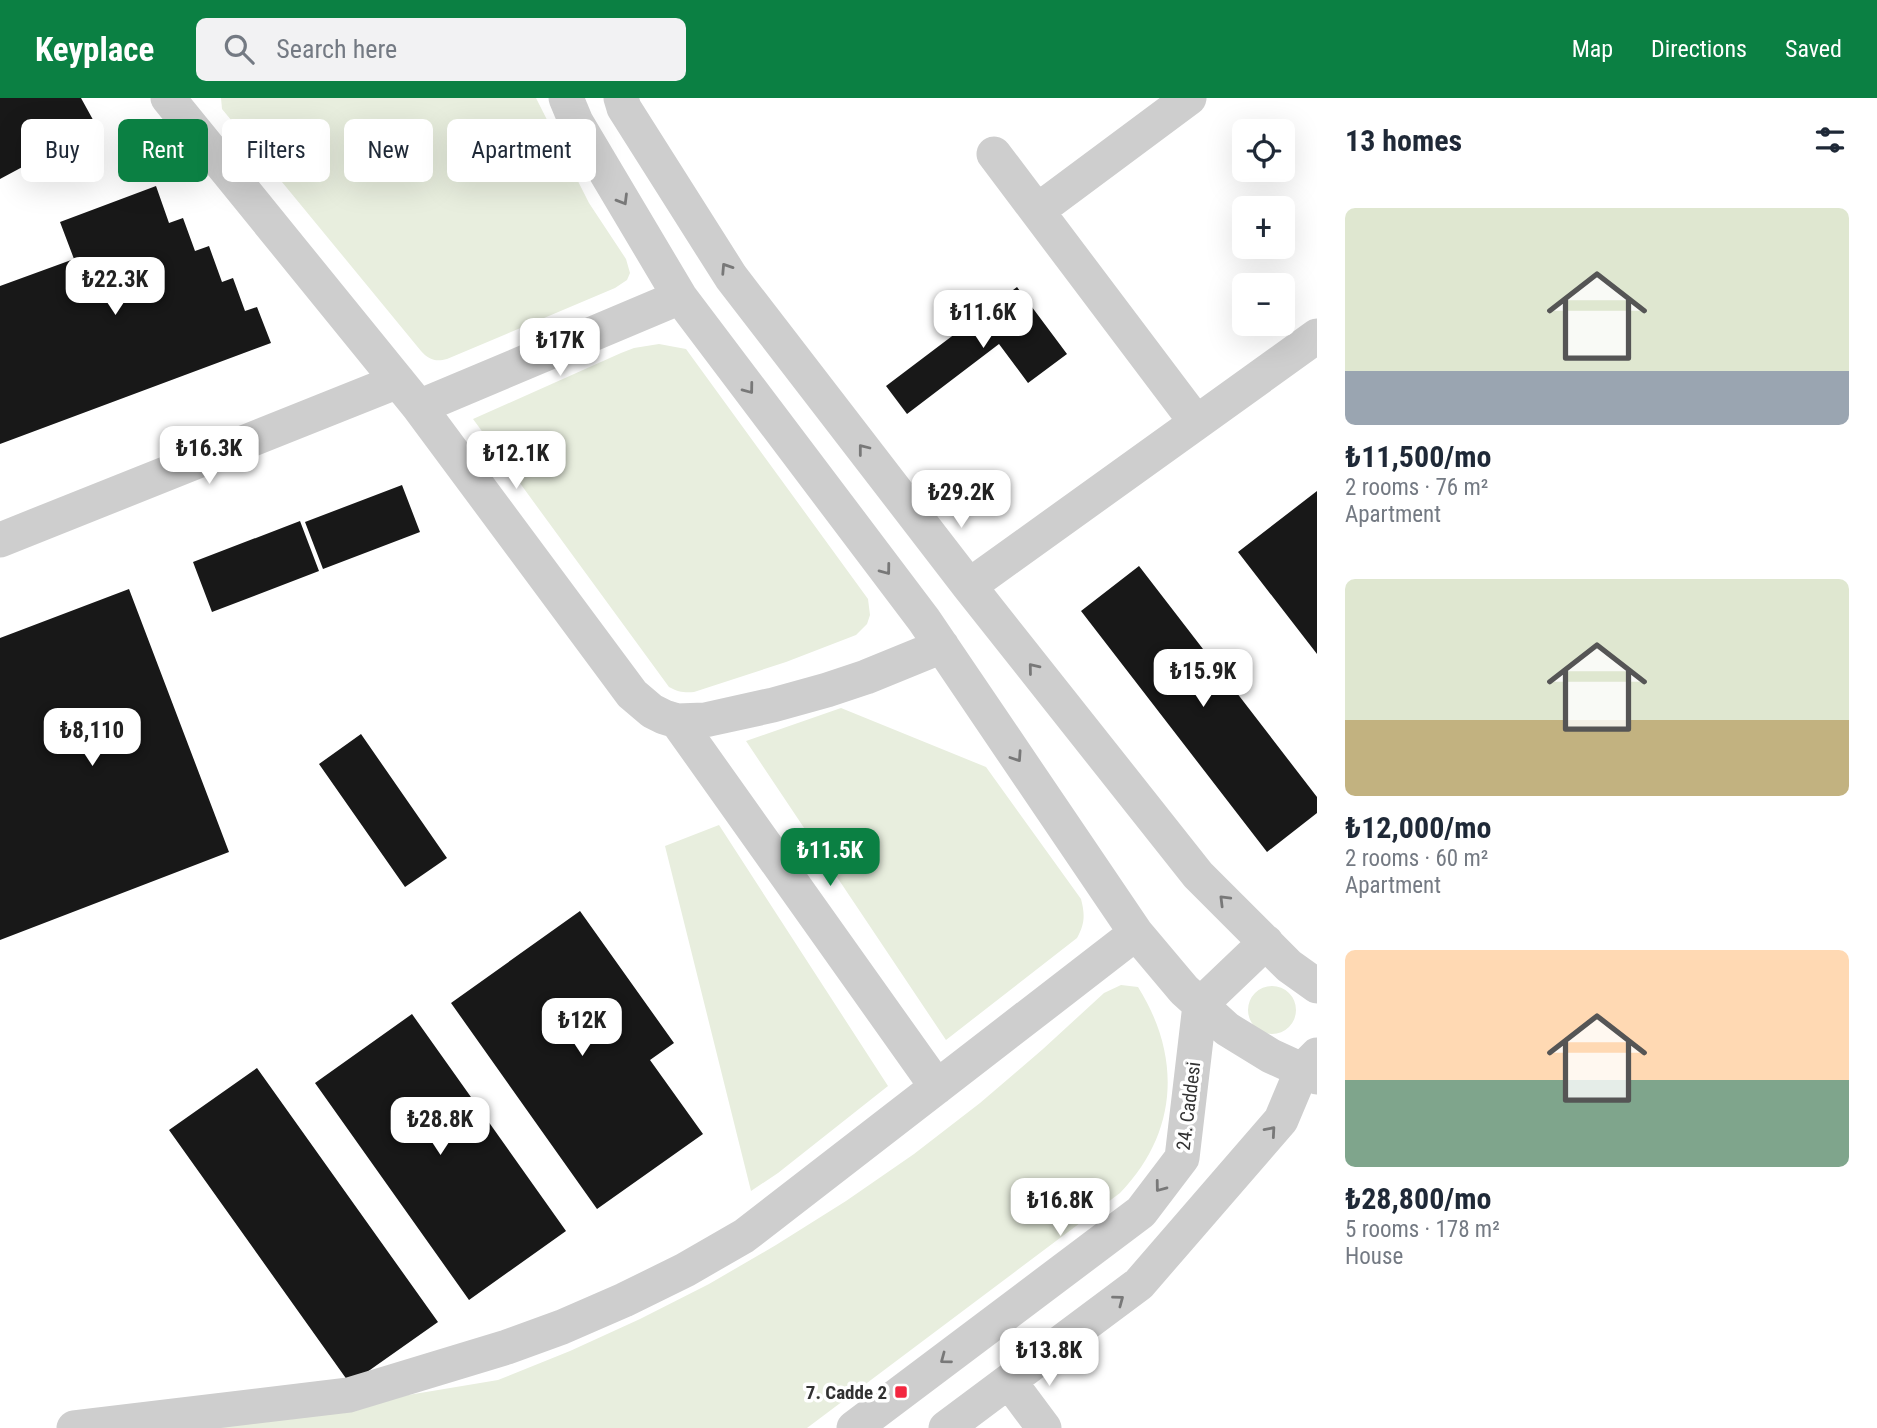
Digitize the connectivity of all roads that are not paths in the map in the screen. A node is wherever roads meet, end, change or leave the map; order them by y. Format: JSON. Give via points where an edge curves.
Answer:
{"nodes":[{"id":1,"x":168,"y":98,"type":"edge"},
{"id":2,"x":566,"y":98,"type":"edge"},
{"id":3,"x":1189,"y":98,"type":"edge"},
{"id":4,"x":628,"y":101,"type":"edge"},
{"id":5,"x":994,"y":154,"type":"dead end"},
{"id":6,"x":1037,"y":211,"type":"junction"},
{"id":7,"x":680,"y":297,"type":"junction"},
{"id":8,"x":1317,"y":335,"type":"edge"},
{"id":9,"x":408,"y":394,"type":"junction"},
{"id":10,"x":1196,"y":422,"type":"junction"},
{"id":11,"x":0,"y":540,"type":"edge"},
{"id":12,"x":969,"y":586,"type":"junction"},
{"id":13,"x":942,"y":646,"type":"junction"},
{"id":14,"x":677,"y":721,"type":"junction"},
{"id":15,"x":1136,"y":933,"type":"junction"},
{"id":16,"x":1277,"y":954,"type":"junction"},
{"id":17,"x":1317,"y":986,"type":"edge"},
{"id":18,"x":1200,"y":1005,"type":"junction"},
{"id":19,"x":1302,"y":1064,"type":"edge"},
{"id":20,"x":937,"y":1087,"type":"junction"},
{"id":21,"x":1009,"y":1381,"type":"junction"},
{"id":22,"x":74,"y":1428,"type":"edge"},
{"id":23,"x":853,"y":1428,"type":"edge"},
{"id":24,"x":946,"y":1428,"type":"edge"},
{"id":25,"x":1044,"y":1428,"type":"edge"}],
"edges":[{"from":1,"to":9,"type":"street"},
{"from":2,"to":7,"type":"street","one_way":true},
{"from":3,"to":6,"type":"street"},
{"from":12,"to":4,"type":"street","one_way":true,"via":[[730,277]]},
{"from":5,"to":6,"type":"street"},
{"from":6,"to":10,"type":"street"},
{"from":7,"to":9,"type":"street"},
{"from":7,"to":13,"type":"street","one_way":true},
{"from":8,"to":10,"type":"street"},
{"from":9,"to":11,"type":"street"},
{"from":9,"to":14,"type":"street","via":[[632,694],[652,711]]},
{"from":10,"to":12,"type":"street"},
{"from":16,"to":12,"type":"street","one_way":true,"via":[[1198,874]]},
{"from":13,"to":14,"type":"street","via":[[827,690],[705,720]]},
{"from":13,"to":15,"type":"street","one_way":true},
{"from":14,"to":20,"type":"street"},
{"from":15,"to":18,"type":"street"},
{"from":15,"to":20,"type":"street"},
{"from":16,"to":17,"type":"street"},
{"from":16,"to":18,"type":"street"},
{"from":18,"to":19,"type":"street","via":[[1227,1029]]},
{"from":18,"to":23,"type":"street","name":"24. Caddesi","one_way":true,"via":[[1182,1158],[1141,1212]]},
{"from":21,"to":19,"type":"street","one_way":true,"via":[[1139,1284],[1281,1120]]},
{"from":20,"to":22,"type":"street","via":[[744,1236],[685,1270],[562,1327],[349,1395]]},
{"from":21,"to":24,"type":"street"},
{"from":21,"to":25,"type":"street"}]}
